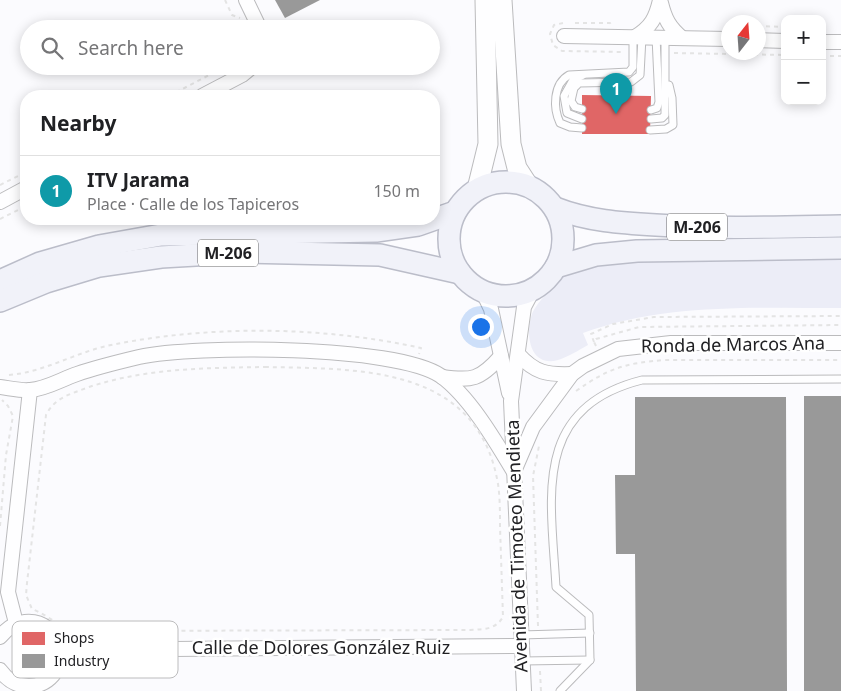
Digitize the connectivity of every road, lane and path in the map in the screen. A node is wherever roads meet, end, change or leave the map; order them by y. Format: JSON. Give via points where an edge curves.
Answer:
{"nodes":[{"id":1,"x":225,"y":0,"type":"edge"},
{"id":2,"x":246,"y":0,"type":"edge"},
{"id":3,"x":485,"y":0,"type":"edge"},
{"id":4,"x":502,"y":0,"type":"edge"},
{"id":5,"x":660,"y":0,"type":"edge"},
{"id":6,"x":242,"y":20,"type":"edge"},
{"id":7,"x":256,"y":20,"type":"edge"},
{"id":8,"x":766,"y":26,"type":"edge"},
{"id":9,"x":781,"y":27,"type":"edge"},
{"id":10,"x":564,"y":36,"type":"dead end"},
{"id":11,"x":636,"y":37,"type":"junction"},
{"id":12,"x":661,"y":37,"type":"junction"},
{"id":13,"x":682,"y":38,"type":"junction"},
{"id":14,"x":721,"y":39,"type":"edge"},
{"id":15,"x":766,"y":40,"type":"edge"},
{"id":16,"x":781,"y":41,"type":"edge"},
{"id":17,"x":826,"y":42,"type":"edge"},
{"id":18,"x":841,"y":42,"type":"edge"},
{"id":19,"x":826,"y":56,"type":"edge"},
{"id":20,"x":841,"y":56,"type":"edge"},
{"id":21,"x":585,"y":74,"type":"junction"},
{"id":22,"x":209,"y":75,"type":"edge"},
{"id":23,"x":242,"y":75,"type":"edge"},
{"id":24,"x":666,"y":77,"type":"junction"},
{"id":25,"x":180,"y":90,"type":"edge"},
{"id":26,"x":213,"y":90,"type":"edge"},
{"id":27,"x":582,"y":110,"type":"dead end"},
{"id":28,"x":651,"y":110,"type":"dead end"},
{"id":29,"x":582,"y":119,"type":"dead end"},
{"id":30,"x":651,"y":119,"type":"dead end"},
{"id":31,"x":582,"y":128,"type":"dead end"},
{"id":32,"x":650,"y":130,"type":"dead end"},
{"id":33,"x":20,"y":175,"type":"edge"},
{"id":34,"x":0,"y":185,"type":"edge"},
{"id":35,"x":528,"y":185,"type":"junction"},
{"id":36,"x":477,"y":189,"type":"junction"},
{"id":37,"x":20,"y":191,"type":"edge"},
{"id":38,"x":0,"y":202,"type":"edge"},
{"id":39,"x":555,"y":208,"type":"junction"},
{"id":40,"x":20,"y":209,"type":"edge"},
{"id":41,"x":455,"y":212,"type":"junction"},
{"id":42,"x":440,"y":217,"type":"edge"},
{"id":43,"x":0,"y":219,"type":"edge"},
{"id":44,"x":418,"y":225,"type":"edge"},
{"id":45,"x":841,"y":226,"type":"edge"},
{"id":46,"x":841,"y":248,"type":"edge"},
{"id":47,"x":556,"y":267,"type":"junction"},
{"id":48,"x":460,"y":273,"type":"junction"},
{"id":49,"x":0,"y":281,"type":"edge"},
{"id":50,"x":534,"y":288,"type":"junction"},
{"id":51,"x":482,"y":290,"type":"junction"},
{"id":52,"x":0,"y":301,"type":"edge"},
{"id":53,"x":841,"y":316,"type":"edge"},
{"id":54,"x":594,"y":342,"type":"dead end"},
{"id":55,"x":841,"y":343,"type":"edge"},
{"id":56,"x":518,"y":354,"type":"junction"},
{"id":57,"x":501,"y":356,"type":"junction"},
{"id":58,"x":841,"y":360,"type":"edge"},
{"id":59,"x":206,"y":368,"type":"joint"},
{"id":60,"x":572,"y":374,"type":"junction"},
{"id":61,"x":442,"y":377,"type":"junction"},
{"id":62,"x":592,"y":379,"type":"dead end"},
{"id":63,"x":841,"y":380,"type":"edge"},
{"id":64,"x":0,"y":387,"type":"edge"},
{"id":65,"x":30,"y":390,"type":"junction"},
{"id":66,"x":0,"y":398,"type":"edge"},
{"id":67,"x":511,"y":401,"type":"junction"},
{"id":68,"x":514,"y":472,"type":"junction"},
{"id":69,"x":0,"y":526,"type":"edge"},
{"id":70,"x":15,"y":621,"type":"edge"},
{"id":71,"x":56,"y":621,"type":"edge"},
{"id":72,"x":12,"y":625,"type":"edge"},
{"id":73,"x":178,"y":631,"type":"edge"},
{"id":74,"x":590,"y":633,"type":"junction"},
{"id":75,"x":0,"y":637,"type":"edge"},
{"id":76,"x":521,"y":640,"type":"junction"},
{"id":77,"x":178,"y":647,"type":"edge"},
{"id":78,"x":590,"y":660,"type":"junction"},
{"id":79,"x":522,"y":661,"type":"junction"},
{"id":80,"x":0,"y":670,"type":"edge"},
{"id":81,"x":49,"y":678,"type":"edge"},
{"id":82,"x":8,"y":686,"type":"edge"},
{"id":83,"x":524,"y":691,"type":"edge"},
{"id":84,"x":560,"y":691,"type":"edge"}],
"edges":[{"from":1,"to":6,"type":"path","via":[[232,14]]},
{"from":2,"to":7,"type":"street"},
{"from":3,"to":36,"type":"street","via":[[488,144]]},
{"from":4,"to":35,"type":"street","via":[[510,144],[517,168]]},
{"from":5,"to":11,"type":"street","via":[[655,20]]},
{"from":5,"to":13,"type":"street","via":[[665,20]]},
{"from":8,"to":9,"type":"path"},
{"from":10,"to":11,"type":"street"},
{"from":11,"to":12,"type":"street"},
{"from":11,"to":21,"type":"lane","via":[[633,67],[629,72]]},
{"from":11,"to":27,"type":"lane","via":[[640,75],[631,82],[579,83],[574,88],[572,101]]},
{"from":12,"to":13,"type":"street"},
{"from":12,"to":24,"type":"lane"},
{"from":12,"to":28,"type":"lane","via":[[659,102],[657,108]]},
{"from":13,"to":14,"type":"street"},
{"from":15,"to":16,"type":"street"},
{"from":17,"to":18,"type":"street"},
{"from":19,"to":20,"type":"path"},
{"from":21,"to":29,"type":"lane","via":[[573,80],[564,96],[567,113]]},
{"from":21,"to":31,"type":"lane","via":[[569,75],[563,79],[558,86],[556,100],[556,115],[560,123]]},
{"from":22,"to":25,"type":"path"},
{"from":23,"to":26,"type":"street"},
{"from":24,"to":30,"type":"lane","via":[[665,115]]},
{"from":24,"to":32,"type":"lane","via":[[672,98],[673,125]]},
{"from":33,"to":34,"type":"path"},
{"from":35,"to":36,"type":"main road","number":"M-206","via":[[494,182]]},
{"from":35,"to":39,"type":"main road","number":"M-206","via":[[544,195]]},
{"from":36,"to":41,"type":"main road","number":"M-206"},
{"from":37,"to":38,"type":"street"},
{"from":39,"to":45,"type":"main road","number":"M-206","via":[[596,220],[633,224]]},
{"from":39,"to":47,"type":"main road","number":"M-206","via":[[563,227],[563,248]]},
{"from":40,"to":43,"type":"path"},
{"from":41,"to":42,"type":"main road","number":"M-206"},
{"from":41,"to":48,"type":"main road","number":"M-206","via":[[449,232],[450,254]]},
{"from":44,"to":49,"type":"main road","number":"M-206","via":[[376,231],[161,235],[99,246],[40,263]]},
{"from":46,"to":47,"type":"main road","number":"M-206","via":[[637,251],[596,255]]},
{"from":47,"to":50,"type":"main road","number":"M-206","via":[[548,279]]},
{"from":48,"to":51,"type":"main road","number":"M-206","via":[[470,284]]},
{"from":48,"to":52,"type":"main road","number":"M-206","via":[[380,255],[248,252],[161,257],[99,266],[46,282]]},
{"from":50,"to":51,"type":"main road","number":"M-206","via":[[520,294],[498,296]]},
{"from":50,"to":56,"type":"street","name":"Avenida de Timoteo Mendieta","via":[[524,307]]},
{"from":51,"to":57,"type":"street","name":"Avenida de Timoteo Mendieta","via":[[491,309]]},
{"from":53,"to":54,"type":"path","via":[[654,317],[613,324],[591,334]]},
{"from":55,"to":60,"type":"street","name":"Ronda de Marcos Ana","via":[[641,345],[600,356]]},
{"from":56,"to":60,"type":"street","via":[[539,371],[555,375]]},
{"from":56,"to":67,"type":"street","name":"Avenida de Timoteo Mendieta"},
{"from":57,"to":61,"type":"street","via":[[486,373],[467,380]]},
{"from":57,"to":67,"type":"street","name":"Avenida de Timoteo Mendieta"},
{"from":58,"to":62,"type":"path","via":[[665,360],[621,365]]},
{"from":59,"to":71,"type":"path","via":[[135,375],[60,397],[50,406],[46,415],[27,583],[28,602],[32,609]]},
{"from":59,"to":73,"type":"path","via":[[309,368],[379,375],[411,381],[453,404],[482,437],[498,485],[503,617],[492,628],[470,630]]},
{"from":60,"to":68,"type":"street","name":"Ronda de Marcos Ana","via":[[534,427]]},
{"from":61,"to":65,"type":"street","via":[[399,361],[311,351],[208,349],[119,361]]},
{"from":61,"to":68,"type":"street","via":[[489,430]]},
{"from":63,"to":74,"type":"lane","via":[[642,380],[620,386],[583,409],[570,424],[555,461],[551,501],[556,587],[589,615]]},
{"from":64,"to":65,"type":"street"},
{"from":65,"to":70,"type":"street","via":[[8,592]]},
{"from":66,"to":69,"type":"path","via":[[13,416]]},
{"from":67,"to":68,"type":"street","name":"Avenida de Timoteo Mendieta"},
{"from":68,"to":76,"type":"street","name":"Avenida de Timoteo Mendieta"},
{"from":72,"to":75,"type":"street"},
{"from":74,"to":76,"type":"lane"},
{"from":74,"to":78,"type":"lane"},
{"from":76,"to":77,"type":"street","name":"Calle de Dolores González Ruiz"},
{"from":76,"to":79,"type":"street","name":"Avenida de Timoteo Mendieta"},
{"from":78,"to":79,"type":"lane"},
{"from":78,"to":84,"type":"lane"},
{"from":79,"to":83,"type":"street","name":"Avenida de Timoteo Mendieta"},
{"from":80,"to":82,"type":"street"},
{"from":81,"to":82,"type":"street","via":[[32,686]]}]}
